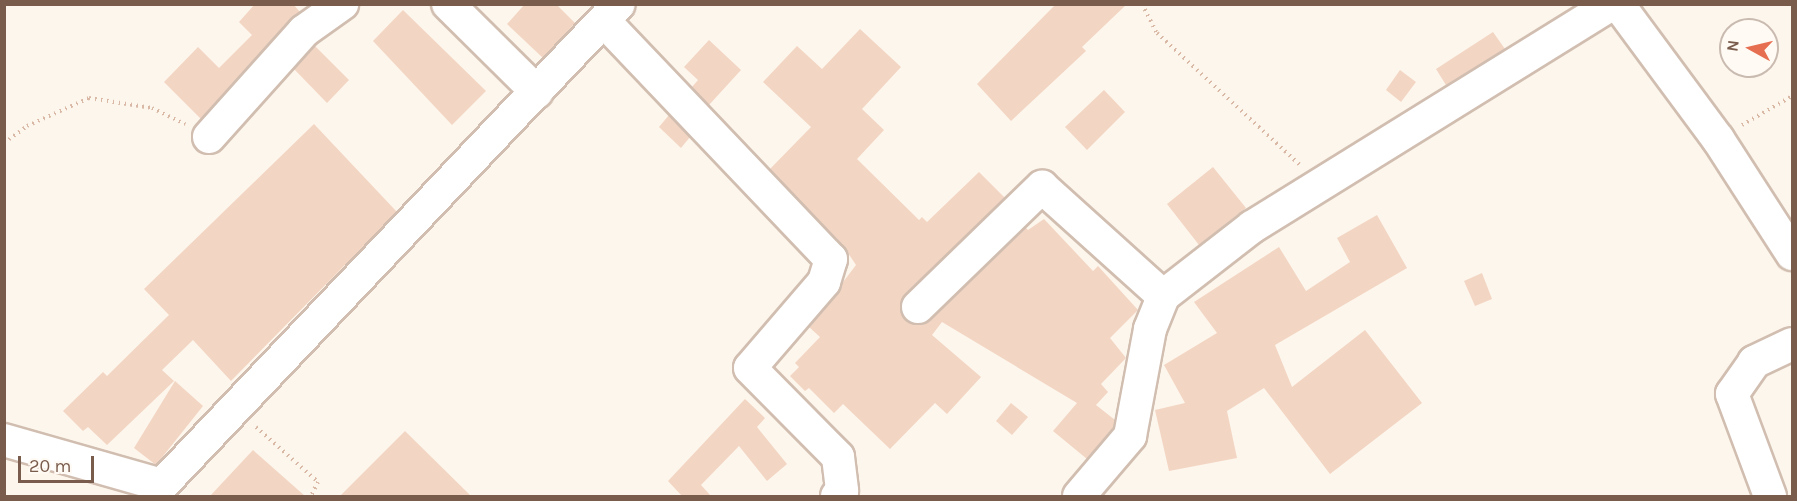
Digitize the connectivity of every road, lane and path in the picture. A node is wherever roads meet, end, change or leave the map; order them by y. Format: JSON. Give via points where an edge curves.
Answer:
{"nodes":[{"id":1,"x":342,"y":4,"type":"edge"},
{"id":2,"x":448,"y":4,"type":"edge"},
{"id":3,"x":1142,"y":4,"type":"edge"},
{"id":4,"x":1611,"y":4,"type":"edge"},
{"id":5,"x":1618,"y":4,"type":"edge"},
{"id":6,"x":611,"y":13,"type":"edge"},
{"id":7,"x":537,"y":92,"type":"junction"},
{"id":8,"x":1792,"y":96,"type":"edge"},
{"id":9,"x":209,"y":137,"type":"joint"},
{"id":10,"x":1718,"y":139,"type":"junction"},
{"id":11,"x":4,"y":142,"type":"edge"},
{"id":12,"x":1323,"y":186,"type":"junction"},
{"id":13,"x":1792,"y":254,"type":"edge"},
{"id":14,"x":1163,"y":296,"type":"junction"},
{"id":15,"x":918,"y":307,"type":"dead end"},
{"id":16,"x":1792,"y":344,"type":"edge"},
{"id":17,"x":234,"y":410,"type":"junction"},
{"id":18,"x":4,"y":440,"type":"edge"},
{"id":19,"x":164,"y":491,"type":"edge"},
{"id":20,"x":311,"y":496,"type":"edge"},
{"id":21,"x":837,"y":496,"type":"edge"},
{"id":22,"x":1079,"y":496,"type":"edge"},
{"id":23,"x":1770,"y":496,"type":"edge"}],
"edges":[{"from":1,"to":9,"type":"street","via":[[304,31]]},
{"from":2,"to":7,"type":"street"},
{"from":3,"to":12,"type":"path","via":[[1157,33]]},
{"from":4,"to":12,"type":"street"},
{"from":5,"to":10,"type":"street"},
{"from":6,"to":7,"type":"street"},
{"from":6,"to":21,"type":"street","via":[[831,259],[824,282],[750,368],[838,457],[842,491]]},
{"from":7,"to":17,"type":"street"},
{"from":8,"to":10,"type":"path"},
{"from":9,"to":11,"type":"path","via":[[152,108],[88,98],[27,126]]},
{"from":10,"to":13,"type":"street"},
{"from":12,"to":14,"type":"street","via":[[1252,227]]},
{"from":14,"to":15,"type":"street","via":[[1042,187]]},
{"from":14,"to":22,"type":"street","via":[[1150,329],[1130,436]]},
{"from":16,"to":23,"type":"street","via":[[1754,362],[1732,394]]},
{"from":17,"to":19,"type":"street"},
{"from":17,"to":20,"type":"path","via":[[284,448],[318,482]]},
{"from":18,"to":19,"type":"street"}]}
